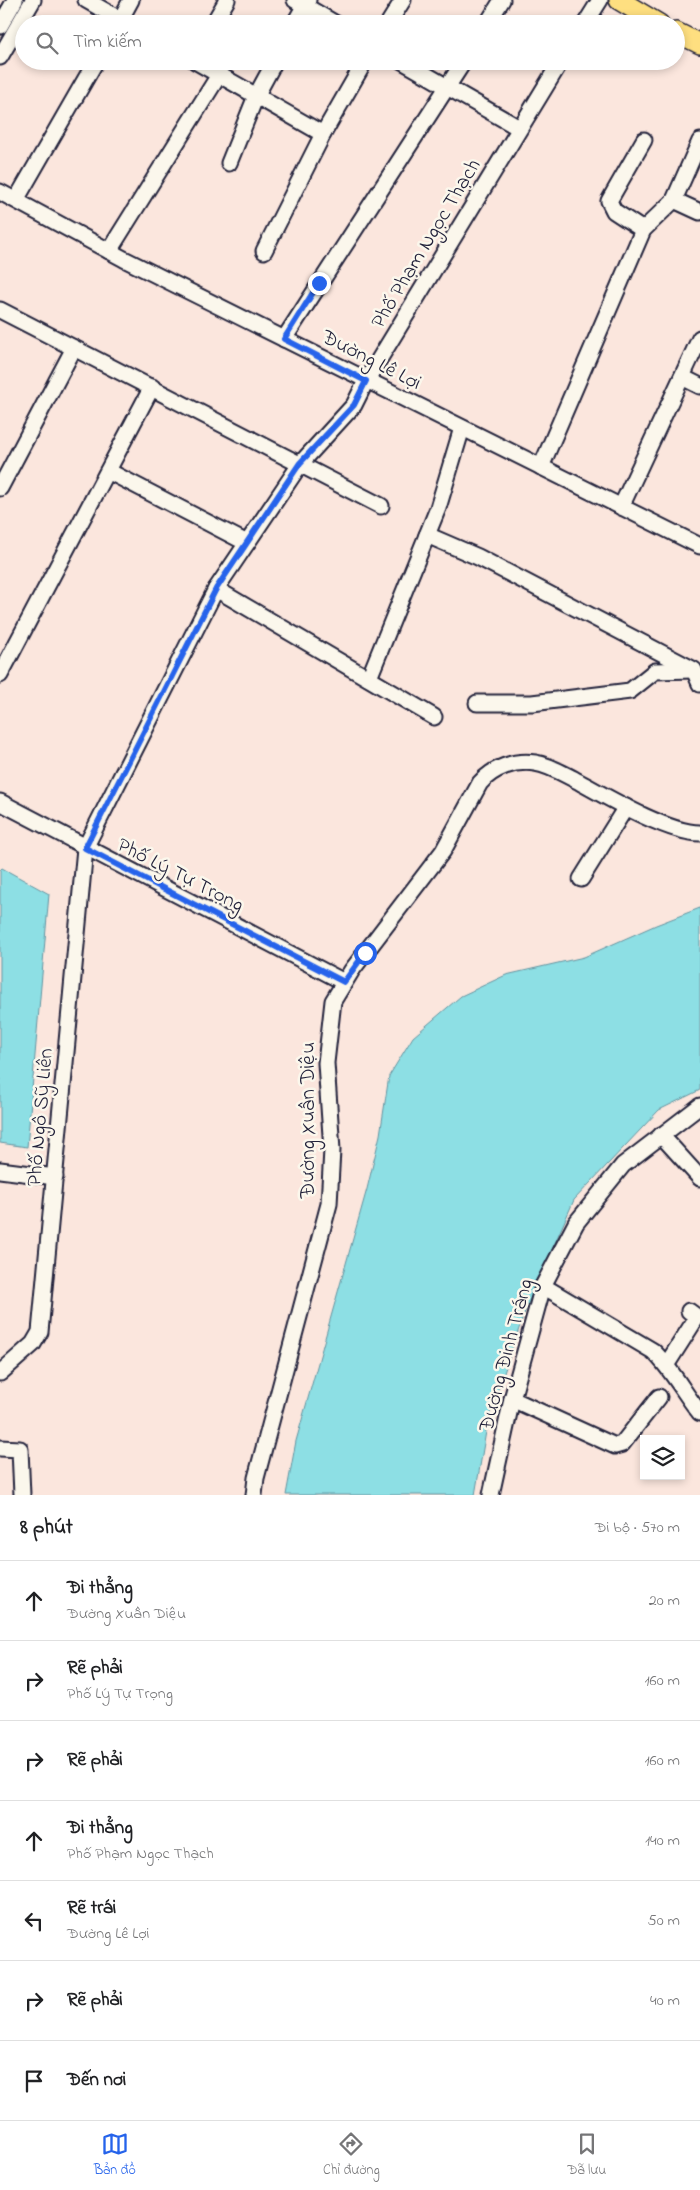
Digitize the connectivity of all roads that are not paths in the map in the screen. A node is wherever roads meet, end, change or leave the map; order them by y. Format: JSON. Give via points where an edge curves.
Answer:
{"nodes":[{"id":1,"x":15,"y":0,"type":"edge"},
{"id":2,"x":32,"y":0,"type":"edge"},
{"id":3,"x":86,"y":0,"type":"edge"},
{"id":4,"x":131,"y":0,"type":"edge"},
{"id":5,"x":227,"y":0,"type":"edge"},
{"id":6,"x":403,"y":0,"type":"edge"},
{"id":7,"x":502,"y":0,"type":"edge"},
{"id":8,"x":600,"y":0,"type":"edge"},
{"id":9,"x":620,"y":0,"type":"edge"},
{"id":10,"x":302,"y":2,"type":"edge"},
{"id":11,"x":23,"y":15,"type":"edge"},
{"id":12,"x":111,"y":15,"type":"edge"},
{"id":13,"x":125,"y":15,"type":"edge"},
{"id":14,"x":218,"y":15,"type":"edge"},
{"id":15,"x":297,"y":15,"type":"edge"},
{"id":16,"x":322,"y":15,"type":"edge"},
{"id":17,"x":394,"y":15,"type":"edge"},
{"id":18,"x":493,"y":15,"type":"edge"},
{"id":19,"x":591,"y":15,"type":"edge"},
{"id":20,"x":644,"y":15,"type":"edge"},
{"id":21,"x":0,"y":26,"type":"edge"},
{"id":22,"x":15,"y":28,"type":"edge"},
{"id":23,"x":685,"y":36,"type":"edge"},
{"id":24,"x":700,"y":44,"type":"edge"},
{"id":25,"x":2,"y":49,"type":"edge"},
{"id":26,"x":91,"y":70,"type":"edge"},
{"id":27,"x":210,"y":70,"type":"edge"},
{"id":28,"x":270,"y":70,"type":"edge"},
{"id":29,"x":361,"y":70,"type":"edge"},
{"id":30,"x":418,"y":70,"type":"edge"},
{"id":31,"x":458,"y":70,"type":"edge"},
{"id":32,"x":556,"y":70,"type":"edge"},
{"id":33,"x":219,"y":75,"type":"junction"},
{"id":34,"x":448,"y":87,"type":"junction"},
{"id":35,"x":256,"y":96,"type":"junction"},
{"id":36,"x":519,"y":128,"type":"junction"},
{"id":37,"x":323,"y":134,"type":"junction"},
{"id":38,"x":644,"y":140,"type":"dead end"},
{"id":39,"x":700,"y":142,"type":"edge"},
{"id":40,"x":229,"y":163,"type":"dead end"},
{"id":41,"x":0,"y":192,"type":"edge"},
{"id":42,"x":16,"y":200,"type":"junction"},
{"id":43,"x":674,"y":200,"type":"junction"},
{"id":44,"x":700,"y":212,"type":"edge"},
{"id":45,"x":643,"y":230,"type":"junction"},
{"id":46,"x":109,"y":251,"type":"junction"},
{"id":47,"x":264,"y":251,"type":"dead end"},
{"id":48,"x":0,"y":310,"type":"edge"},
{"id":49,"x":700,"y":338,"type":"edge"},
{"id":50,"x":284,"y":339,"type":"junction"},
{"id":51,"x":74,"y":348,"type":"junction"},
{"id":52,"x":682,"y":377,"type":"junction"},
{"id":53,"x":366,"y":381,"type":"junction"},
{"id":54,"x":700,"y":386,"type":"edge"},
{"id":55,"x":152,"y":387,"type":"junction"},
{"id":56,"x":462,"y":428,"type":"junction"},
{"id":57,"x":300,"y":463,"type":"junction"},
{"id":58,"x":541,"y":468,"type":"junction"},
{"id":59,"x":108,"y":471,"type":"junction"},
{"id":60,"x":0,"y":488,"type":"edge"},
{"id":61,"x":381,"y":506,"type":"dead end"},
{"id":62,"x":621,"y":507,"type":"junction"},
{"id":63,"x":427,"y":535,"type":"junction"},
{"id":64,"x":247,"y":543,"type":"junction"},
{"id":65,"x":700,"y":546,"type":"edge"},
{"id":66,"x":216,"y":589,"type":"junction"},
{"id":67,"x":697,"y":668,"type":"edge"},
{"id":68,"x":0,"y":675,"type":"edge"},
{"id":69,"x":369,"y":678,"type":"junction"},
{"id":70,"x":700,"y":684,"type":"edge"},
{"id":71,"x":477,"y":703,"type":"dead end"},
{"id":72,"x":434,"y":717,"type":"dead end"},
{"id":73,"x":0,"y":802,"type":"edge"},
{"id":74,"x":626,"y":807,"type":"junction"},
{"id":75,"x":700,"y":833,"type":"edge"},
{"id":76,"x":85,"y":848,"type":"junction"},
{"id":77,"x":581,"y":879,"type":"dead end"},
{"id":78,"x":344,"y":982,"type":"junction"},
{"id":79,"x":700,"y":1106,"type":"edge"},
{"id":80,"x":661,"y":1135,"type":"junction"},
{"id":81,"x":0,"y":1170,"type":"edge"},
{"id":82,"x":54,"y":1177,"type":"junction"},
{"id":83,"x":700,"y":1178,"type":"edge"},
{"id":84,"x":543,"y":1286,"type":"junction"},
{"id":85,"x":688,"y":1311,"type":"dead end"},
{"id":86,"x":667,"y":1364,"type":"junction"},
{"id":87,"x":0,"y":1373,"type":"edge"},
{"id":88,"x":659,"y":1397,"type":"dead end"},
{"id":89,"x":512,"y":1399,"type":"junction"},
{"id":90,"x":700,"y":1413,"type":"edge"},
{"id":91,"x":0,"y":1448,"type":"edge"},
{"id":92,"x":22,"y":1495,"type":"edge"},
{"id":93,"x":254,"y":1495,"type":"edge"},
{"id":94,"x":491,"y":1495,"type":"edge"}],
"edges":[{"from":1,"to":21,"type":"street"},
{"from":2,"to":11,"type":"street"},
{"from":3,"to":12,"type":"street"},
{"from":4,"to":13,"type":"street"},
{"from":5,"to":14,"type":"street"},
{"from":6,"to":17,"type":"street"},
{"from":7,"to":18,"type":"street"},
{"from":8,"to":19,"type":"street"},
{"from":9,"to":20,"type":"main road"},
{"from":10,"to":15,"type":"street"},
{"from":10,"to":16,"type":"street"},
{"from":22,"to":25,"type":"street"},
{"from":23,"to":24,"type":"main road"},
{"from":26,"to":42,"type":"street"},
{"from":27,"to":33,"type":"street"},
{"from":28,"to":35,"type":"street"},
{"from":29,"to":37,"type":"street"},
{"from":30,"to":34,"type":"street"},
{"from":31,"to":34,"type":"street"},
{"from":32,"to":36,"type":"street","name":"Phố Phạm Ngọc Thạch"},
{"from":33,"to":35,"type":"street"},
{"from":33,"to":46,"type":"street"},
{"from":34,"to":36,"type":"street"},
{"from":34,"to":50,"type":"street"},
{"from":35,"to":37,"type":"street"},
{"from":35,"to":40,"type":"street"},
{"from":36,"to":53,"type":"street","name":"Phố Phạm Ngọc Thạch"},
{"from":37,"to":47,"type":"street"},
{"from":38,"to":45,"type":"street","via":[[609,201],[614,211]]},
{"from":39,"to":43,"type":"street"},
{"from":41,"to":42,"type":"street","name":"Đường Lê Lợi"},
{"from":42,"to":46,"type":"street","name":"Đường Lê Lợi"},
{"from":43,"to":44,"type":"street"},
{"from":43,"to":45,"type":"street"},
{"from":45,"to":58,"type":"street"},
{"from":46,"to":50,"type":"street","name":"Đường Lê Lợi"},
{"from":48,"to":51,"type":"street"},
{"from":49,"to":52,"type":"street"},
{"from":50,"to":53,"type":"street","name":"Đường Lê Lợi"},
{"from":51,"to":55,"type":"street"},
{"from":51,"to":60,"type":"street"},
{"from":52,"to":54,"type":"street"},
{"from":52,"to":62,"type":"street"},
{"from":53,"to":56,"type":"street","name":"Đường Lê Lợi"},
{"from":53,"to":57,"type":"street","name":"Phố Phạm Ngọc Thạch","via":[[354,405]]},
{"from":55,"to":57,"type":"street"},
{"from":55,"to":59,"type":"street"},
{"from":56,"to":58,"type":"street","name":"Đường Lê Lợi"},
{"from":56,"to":63,"type":"street"},
{"from":57,"to":61,"type":"street"},
{"from":57,"to":64,"type":"street","name":"Phố Phạm Ngọc Thạch"},
{"from":58,"to":62,"type":"street","name":"Đường Lê Lợi"},
{"from":59,"to":64,"type":"street"},
{"from":59,"to":68,"type":"street"},
{"from":62,"to":65,"type":"street","name":"Đường Lê Lợi"},
{"from":63,"to":67,"type":"street","via":[[478,557]]},
{"from":63,"to":69,"type":"street"},
{"from":64,"to":66,"type":"street","name":"Phố Phạm Ngọc Thạch"},
{"from":66,"to":69,"type":"street"},
{"from":66,"to":76,"type":"street","name":"Phố Phạm Ngọc Thạch"},
{"from":67,"to":70,"type":"street"},
{"from":67,"to":71,"type":"street","via":[[655,672],[630,691],[532,702]]},
{"from":69,"to":72,"type":"street"},
{"from":73,"to":76,"type":"street","name":"Phố Lý Tự Trọng"},
{"from":74,"to":75,"type":"street","name":"Đường Xuân Diệu","via":[[686,833]]},
{"from":74,"to":77,"type":"street"},
{"from":74,"to":78,"type":"street","name":"Đường Xuân Diệu","via":[[535,763],[506,766],[486,776],[443,850]]},
{"from":76,"to":78,"type":"street","name":"Phố Lý Tự Trọng"},
{"from":76,"to":82,"type":"street","name":"Phố Ngô Sỹ Liên"},
{"from":78,"to":93,"type":"street","name":"Đường Xuân Diệu","via":[[332,1001],[326,1063],[332,1150],[329,1204]]},
{"from":79,"to":80,"type":"street","name":"Đường Đinh Tráng"},
{"from":80,"to":83,"type":"street"},
{"from":80,"to":84,"type":"street","name":"Đường Đinh Tráng","via":[[623,1165],[576,1223]]},
{"from":81,"to":82,"type":"street"},
{"from":82,"to":87,"type":"street","name":"Phố Ngô Sỹ Liên","via":[[40,1332],[33,1344]]},
{"from":84,"to":86,"type":"street","via":[[653,1351]]},
{"from":84,"to":89,"type":"street","name":"Đường Đinh Tráng"},
{"from":85,"to":86,"type":"street","via":[[697,1317]]},
{"from":86,"to":90,"type":"street"},
{"from":88,"to":89,"type":"street","via":[[622,1444],[615,1446]]},
{"from":89,"to":94,"type":"street","name":"Đường Đinh Tráng"},
{"from":91,"to":92,"type":"street","via":[[20,1449]]}]}
